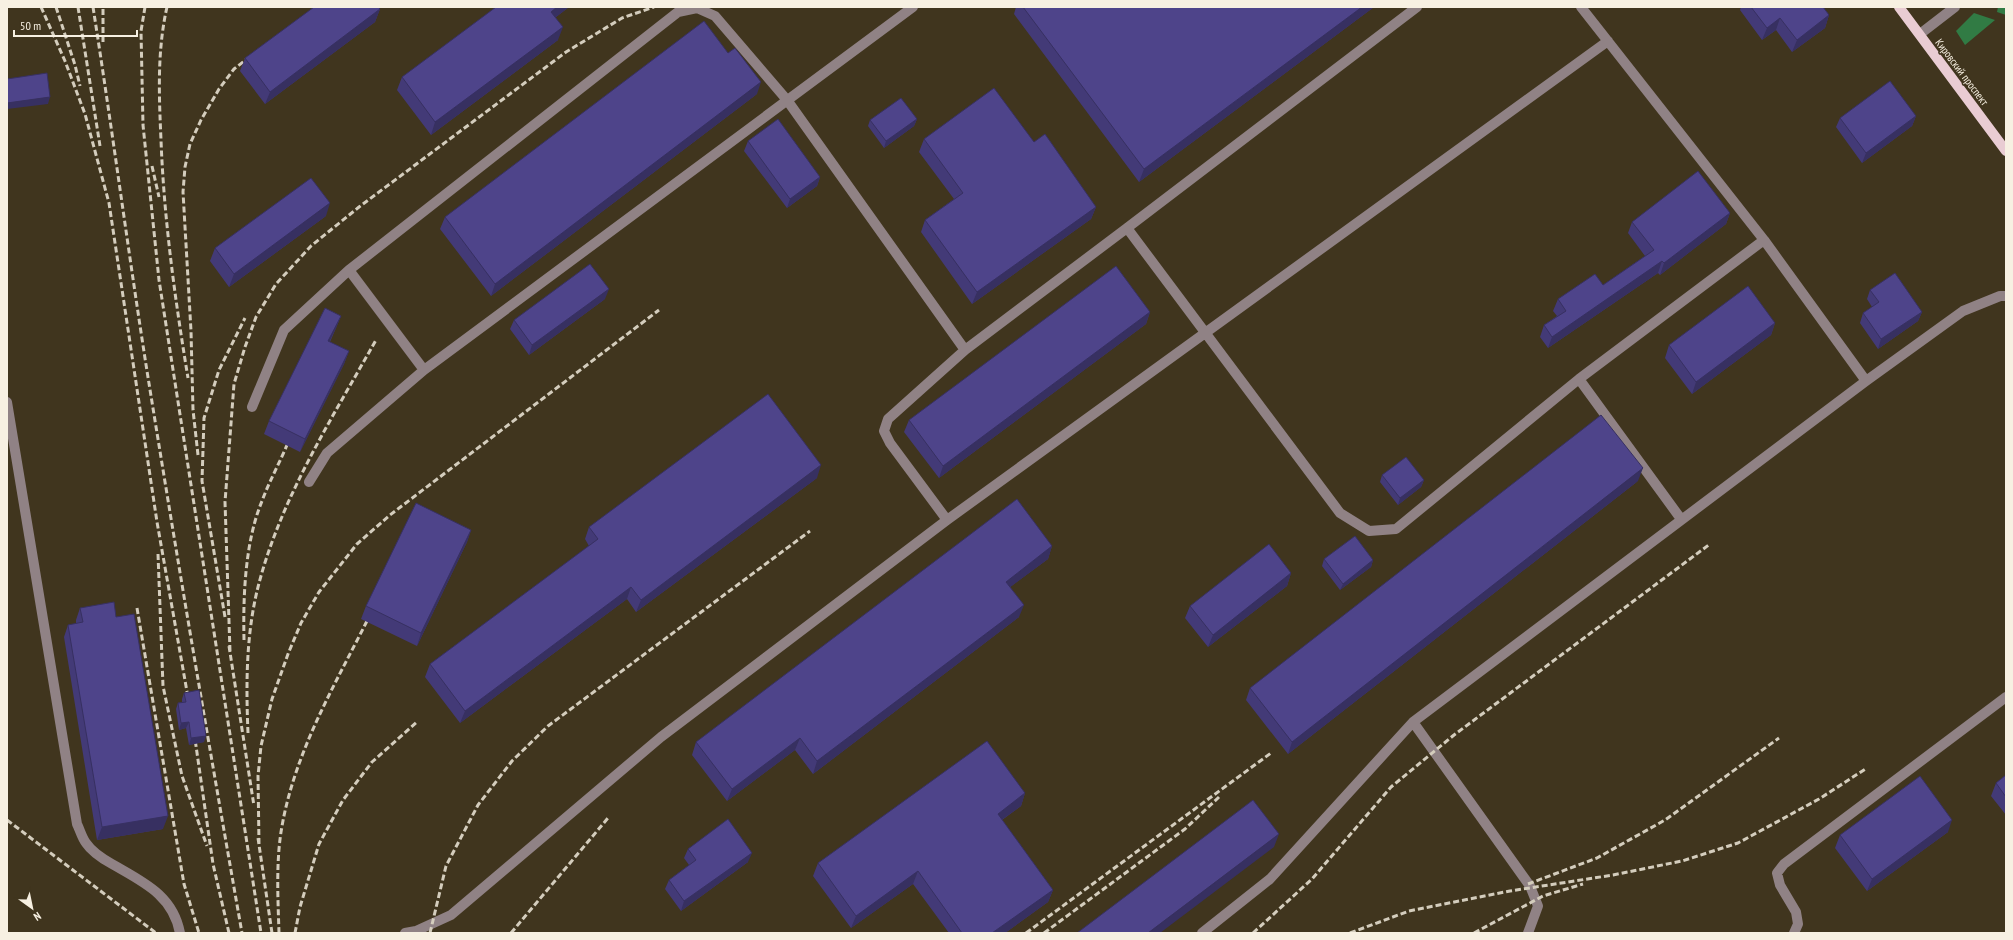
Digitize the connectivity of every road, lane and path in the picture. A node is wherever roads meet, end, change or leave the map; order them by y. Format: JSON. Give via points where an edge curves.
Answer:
{"nodes":[{"id":1,"x":913,"y":7,"type":"edge"},
{"id":2,"x":1417,"y":7,"type":"edge"},
{"id":3,"x":1581,"y":7,"type":"edge"},
{"id":4,"x":1899,"y":7,"type":"edge"},
{"id":5,"x":1956,"y":7,"type":"edge"},
{"id":6,"x":1920,"y":34,"type":"junction"},
{"id":7,"x":1608,"y":41,"type":"junction"},
{"id":8,"x":786,"y":100,"type":"junction"},
{"id":9,"x":2006,"y":150,"type":"edge"},
{"id":10,"x":1127,"y":228,"type":"junction"},
{"id":11,"x":1764,"y":240,"type":"junction"},
{"id":12,"x":348,"y":270,"type":"junction"},
{"id":13,"x":2006,"y":296,"type":"edge"},
{"id":14,"x":1204,"y":333,"type":"junction"},
{"id":15,"x":965,"y":350,"type":"junction"},
{"id":16,"x":424,"y":370,"type":"junction"},
{"id":17,"x":1579,"y":379,"type":"junction"},
{"id":18,"x":1866,"y":381,"type":"junction"},
{"id":19,"x":7,"y":402,"type":"edge"},
{"id":20,"x":252,"y":408,"type":"dead end"},
{"id":21,"x":309,"y":482,"type":"dead end"},
{"id":22,"x":1681,"y":519,"type":"junction"},
{"id":23,"x":947,"y":520,"type":"junction"},
{"id":24,"x":2006,"y":697,"type":"edge"},
{"id":25,"x":1413,"y":722,"type":"junction"},
{"id":26,"x":180,"y":933,"type":"edge"},
{"id":27,"x":405,"y":933,"type":"edge"},
{"id":28,"x":1202,"y":933,"type":"edge"},
{"id":29,"x":1528,"y":933,"type":"edge"},
{"id":30,"x":1794,"y":933,"type":"edge"}],
"edges":[{"from":1,"to":8,"type":"street"},
{"from":2,"to":10,"type":"street"},
{"from":3,"to":7,"type":"street"},
{"from":4,"to":6,"type":"main road","name":"Кировский проспект"},
{"from":5,"to":6,"type":"street"},
{"from":6,"to":9,"type":"main road","name":"Кировский проспект"},
{"from":7,"to":11,"type":"street"},
{"from":7,"to":14,"type":"street"},
{"from":8,"to":12,"type":"street","via":[[715,16],[697,8],[678,12]]},
{"from":8,"to":15,"type":"street"},
{"from":8,"to":16,"type":"street"},
{"from":10,"to":14,"type":"street"},
{"from":10,"to":15,"type":"street"},
{"from":11,"to":17,"type":"street"},
{"from":11,"to":18,"type":"street"},
{"from":12,"to":16,"type":"street"},
{"from":12,"to":20,"type":"street","via":[[284,330]]},
{"from":13,"to":18,"type":"street","via":[[1963,311]]},
{"from":14,"to":17,"type":"street","via":[[1340,513],[1369,531],[1396,529]]},
{"from":14,"to":23,"type":"street"},
{"from":15,"to":23,"type":"street","via":[[888,419],[884,431],[890,443]]},
{"from":16,"to":21,"type":"street","via":[[327,453]]},
{"from":17,"to":22,"type":"street"},
{"from":18,"to":22,"type":"street"},
{"from":19,"to":26,"type":"street","via":[[77,824],[86,844],[103,859],[151,887],[168,903]]},
{"from":22,"to":25,"type":"street"},
{"from":23,"to":27,"type":"street","via":[[661,737],[451,915],[416,931]]},
{"from":24,"to":30,"type":"street","via":[[1784,864],[1777,873],[1780,885],[1796,912],[1798,924]]},
{"from":25,"to":28,"type":"street","via":[[1270,879]]},
{"from":25,"to":29,"type":"street","via":[[1530,886],[1538,906]]}]}
